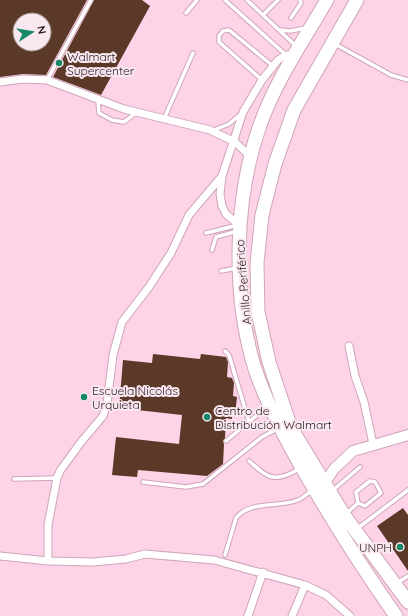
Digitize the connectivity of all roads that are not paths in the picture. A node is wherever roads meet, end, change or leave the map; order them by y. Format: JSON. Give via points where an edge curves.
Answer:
{"nodes":[{"id":1,"x":91,"y":0,"type":"edge"},
{"id":2,"x":197,"y":0,"type":"edge"},
{"id":3,"x":225,"y":0,"type":"edge"},
{"id":4,"x":247,"y":0,"type":"edge"},
{"id":5,"x":278,"y":0,"type":"edge"},
{"id":6,"x":300,"y":0,"type":"edge"},
{"id":7,"x":327,"y":0,"type":"edge"},
{"id":8,"x":357,"y":0,"type":"edge"},
{"id":9,"x":186,"y":13,"type":"dead end"},
{"id":10,"x":263,"y":15,"type":"junction"},
{"id":11,"x":291,"y":18,"type":"dead end"},
{"id":12,"x":311,"y":27,"type":"junction"},
{"id":13,"x":279,"y":30,"type":"junction"},
{"id":14,"x":332,"y":43,"type":"junction"},
{"id":15,"x":193,"y":53,"type":"dead end"},
{"id":16,"x":293,"y":53,"type":"junction"},
{"id":17,"x":273,"y":66,"type":"junction"},
{"id":18,"x":47,"y":80,"type":"junction"},
{"id":19,"x":262,"y":80,"type":"junction"},
{"id":20,"x":408,"y":80,"type":"edge"},
{"id":21,"x":0,"y":82,"type":"edge"},
{"id":22,"x":98,"y":101,"type":"junction"},
{"id":23,"x":137,"y":112,"type":"junction"},
{"id":24,"x":243,"y":112,"type":"junction"},
{"id":25,"x":164,"y":119,"type":"junction"},
{"id":26,"x":210,"y":130,"type":"junction"},
{"id":27,"x":235,"y":142,"type":"junction"},
{"id":28,"x":251,"y":157,"type":"junction"},
{"id":29,"x":222,"y":176,"type":"junction"},
{"id":30,"x":239,"y":228,"type":"junction"},
{"id":31,"x":206,"y":233,"type":"dead end"},
{"id":32,"x":212,"y":250,"type":"dead end"},
{"id":33,"x":240,"y":267,"type":"junction"},
{"id":34,"x":221,"y":271,"type":"dead end"},
{"id":35,"x":349,"y":346,"type":"dead end"},
{"id":36,"x":225,"y":351,"type":"dead end"},
{"id":37,"x":270,"y":404,"type":"junction"},
{"id":38,"x":249,"y":422,"type":"junction"},
{"id":39,"x":280,"y":428,"type":"junction"},
{"id":40,"x":408,"y":435,"type":"edge"},
{"id":41,"x":226,"y":441,"type":"dead end"},
{"id":42,"x":373,"y":444,"type":"junction"},
{"id":43,"x":250,"y":461,"type":"dead end"},
{"id":44,"x":302,"y":467,"type":"junction"},
{"id":45,"x":360,"y":467,"type":"dead end"},
{"id":46,"x":57,"y":478,"type":"junction"},
{"id":47,"x":14,"y":479,"type":"dead end"},
{"id":48,"x":143,"y":482,"type":"dead end"},
{"id":49,"x":322,"y":488,"type":"junction"},
{"id":50,"x":408,"y":490,"type":"edge"},
{"id":51,"x":358,"y":504,"type":"junction"},
{"id":52,"x":344,"y":516,"type":"junction"},
{"id":53,"x":356,"y":530,"type":"junction"},
{"id":54,"x":0,"y":556,"type":"edge"},
{"id":55,"x":225,"y":556,"type":"dead end"},
{"id":56,"x":48,"y":561,"type":"junction"},
{"id":57,"x":263,"y":572,"type":"junction"},
{"id":58,"x":408,"y":576,"type":"edge"},
{"id":59,"x":305,"y":585,"type":"junction"},
{"id":60,"x":395,"y":585,"type":"junction"},
{"id":61,"x":408,"y":602,"type":"edge"},
{"id":62,"x":248,"y":616,"type":"edge"},
{"id":63,"x":292,"y":616,"type":"edge"},
{"id":64,"x":350,"y":616,"type":"edge"},
{"id":65,"x":396,"y":616,"type":"edge"}],
"edges":[{"from":1,"to":18,"type":"lane"},
{"from":2,"to":9,"type":"lane"},
{"from":3,"to":16,"type":"lane"},
{"from":4,"to":10,"type":"lane"},
{"from":5,"to":10,"type":"lane"},
{"from":6,"to":11,"type":"lane","via":[[301,3]]},
{"from":7,"to":12,"type":"highway","name":"Anillo Periférico"},
{"from":8,"to":14,"type":"highway","name":"Anillo Periférico"},
{"from":10,"to":13,"type":"lane"},
{"from":12,"to":13,"type":"lane","via":[[290,32]]},
{"from":12,"to":16,"type":"highway","name":"Anillo Periférico"},
{"from":13,"to":16,"type":"lane"},
{"from":14,"to":20,"type":"lane","via":[[391,75]]},
{"from":14,"to":49,"type":"highway","name":"Anillo Periférico","via":[[294,110],[275,164],[262,216],[257,263],[258,312],[269,362],[291,428]]},
{"from":15,"to":25,"type":"lane"},
{"from":16,"to":17,"type":"street","via":[[278,60]]},
{"from":16,"to":28,"type":"highway","name":"Anillo Periférico","via":[[260,126]]},
{"from":17,"to":19,"type":"street"},
{"from":17,"to":19,"type":"lane","via":[[228,30],[219,36],[219,42]]},
{"from":18,"to":21,"type":"street","via":[[23,79]]},
{"from":18,"to":22,"type":"street"},
{"from":19,"to":24,"type":"street"},
{"from":22,"to":23,"type":"street"},
{"from":22,"to":23,"type":"lane","via":[[99,113],[112,120],[124,122]]},
{"from":23,"to":25,"type":"street"},
{"from":24,"to":26,"type":"lane","via":[[229,124]]},
{"from":24,"to":27,"type":"street"},
{"from":25,"to":26,"type":"street"},
{"from":26,"to":27,"type":"street"},
{"from":27,"to":28,"type":"street"},
{"from":27,"to":29,"type":"street"},
{"from":28,"to":30,"type":"highway","name":"Anillo Periférico"},
{"from":29,"to":30,"type":"street","via":[[222,206]]},
{"from":29,"to":46,"type":"street","via":[[189,215],[171,252],[122,322],[113,355],[107,404],[103,416],[81,442]]},
{"from":30,"to":31,"type":"lane"},
{"from":30,"to":32,"type":"lane","via":[[216,238]]},
{"from":30,"to":33,"type":"highway","name":"Anillo Periférico"},
{"from":33,"to":34,"type":"lane"},
{"from":33,"to":37,"type":"highway","name":"Anillo Periférico","via":[[243,316],[255,369]]},
{"from":35,"to":42,"type":"street"},
{"from":36,"to":38,"type":"lane","via":[[229,355]]},
{"from":37,"to":38,"type":"lane"},
{"from":37,"to":39,"type":"highway","name":"Anillo Periférico"},
{"from":38,"to":41,"type":"lane"},
{"from":39,"to":44,"type":"highway","name":"Anillo Periférico"},
{"from":39,"to":48,"type":"lane","via":[[262,438],[203,484],[186,487]]},
{"from":40,"to":42,"type":"main road"},
{"from":42,"to":49,"type":"main road","via":[[349,454]]},
{"from":43,"to":44,"type":"lane","via":[[269,477],[286,477]]},
{"from":44,"to":49,"type":"highway","name":"Anillo Periférico"},
{"from":45,"to":49,"type":"lane"},
{"from":46,"to":47,"type":"lane"},
{"from":46,"to":56,"type":"street","via":[[48,524]]},
{"from":49,"to":52,"type":"highway","name":"Anillo Periférico"},
{"from":49,"to":55,"type":"lane","via":[[298,500],[250,509],[239,514]]},
{"from":49,"to":65,"type":"highway","name":"Anillo Periférico","via":[[351,551]]},
{"from":50,"to":53,"type":"lane"},
{"from":51,"to":51,"type":"lane","via":[[356,492],[370,481],[374,482],[381,493],[365,506]]},
{"from":51,"to":52,"type":"lane"},
{"from":52,"to":53,"type":"highway","name":"Anillo Periférico"},
{"from":53,"to":60,"type":"highway","name":"Anillo Periférico"},
{"from":54,"to":56,"type":"street"},
{"from":56,"to":57,"type":"street","via":[[93,562],[126,559],[145,554],[214,560]]},
{"from":57,"to":59,"type":"street"},
{"from":57,"to":62,"type":"street"},
{"from":58,"to":60,"type":"lane"},
{"from":59,"to":63,"type":"street"},
{"from":59,"to":64,"type":"street","via":[[326,595]]},
{"from":60,"to":61,"type":"highway","name":"Anillo Periférico"}]}
